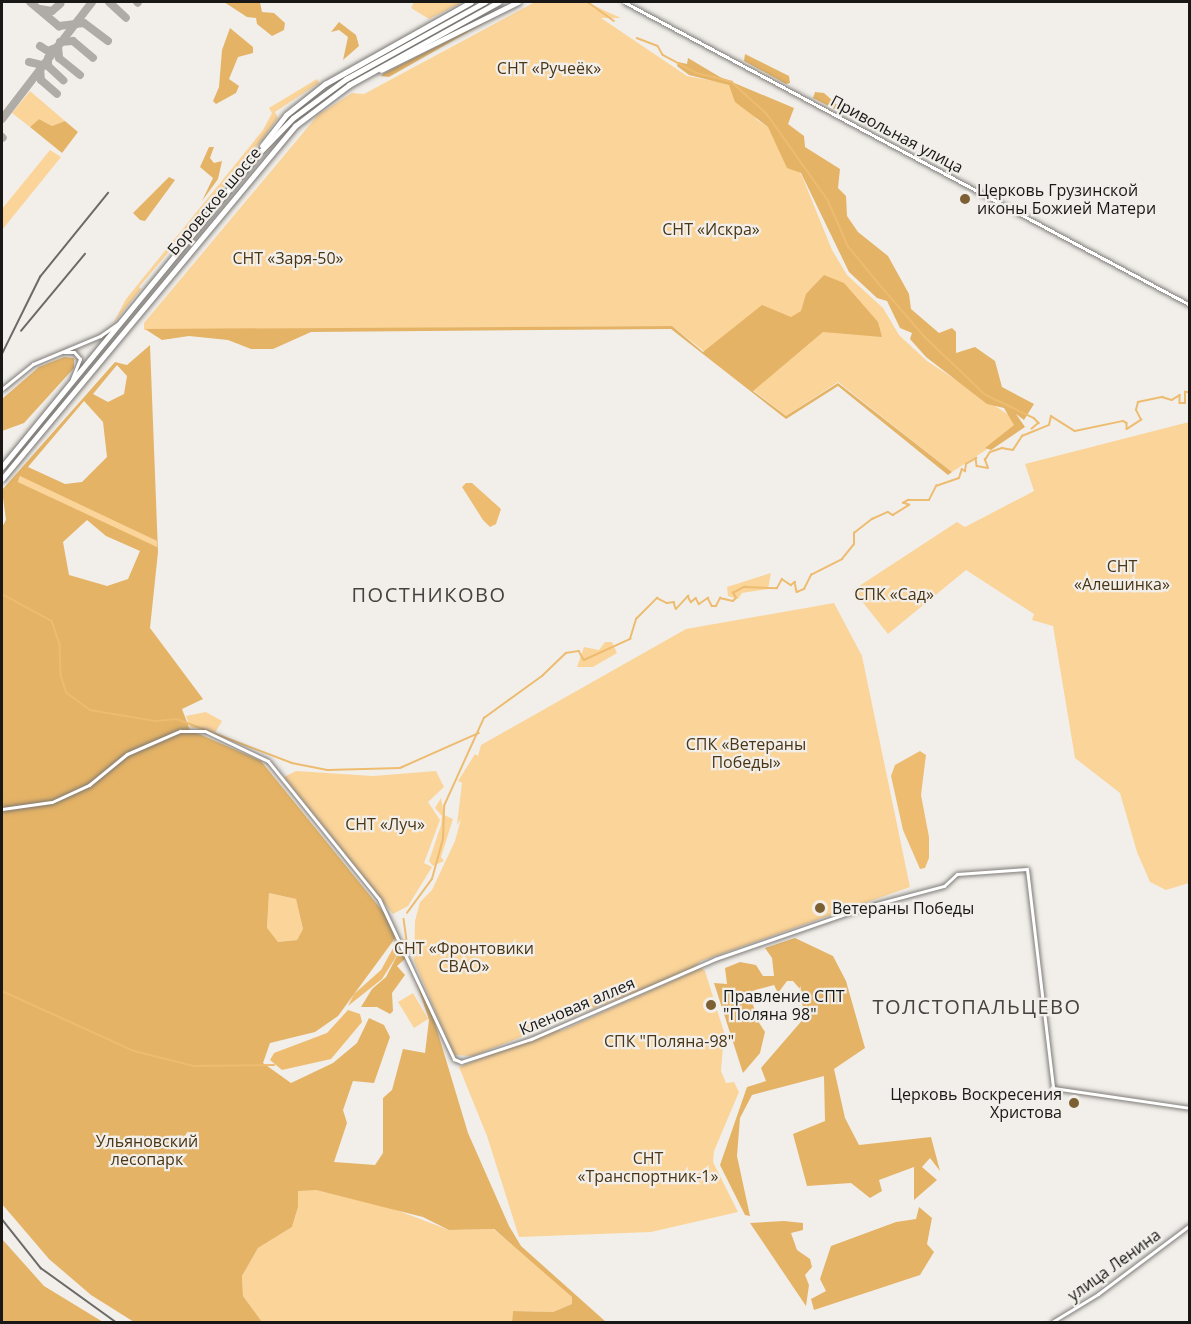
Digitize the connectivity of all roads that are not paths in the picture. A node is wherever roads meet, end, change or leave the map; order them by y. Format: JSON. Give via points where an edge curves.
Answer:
{"nodes":[{"id":1,"x":471,"y":2,"type":"edge"},
{"id":2,"x":485,"y":2,"type":"edge"},
{"id":3,"x":500,"y":2,"type":"edge"},
{"id":4,"x":518,"y":2,"type":"edge"},
{"id":5,"x":624,"y":2,"type":"edge"},
{"id":6,"x":433,"y":34,"type":"junction"},
{"id":7,"x":367,"y":75,"type":"junction"},
{"id":8,"x":258,"y":154,"type":"junction"},
{"id":9,"x":1190,"y":305,"type":"edge"},
{"id":10,"x":125,"y":318,"type":"junction"},
{"id":11,"x":54,"y":355,"type":"junction"},
{"id":12,"x":70,"y":385,"type":"junction"},
{"id":13,"x":2,"y":389,"type":"edge"},
{"id":14,"x":2,"y":467,"type":"edge"},
{"id":15,"x":2,"y":478,"type":"edge"},
{"id":16,"x":2,"y":810,"type":"edge"},
{"id":17,"x":1190,"y":1108,"type":"edge"},
{"id":18,"x":1190,"y":1225,"type":"edge"},
{"id":19,"x":1052,"y":1323,"type":"edge"}],
"edges":[{"from":1,"to":8,"type":"main road","via":[[325,84],[283,118]]},
{"from":2,"to":6,"type":"main road","name":"Боровское шоссе"},
{"from":3,"to":6,"type":"main road","name":"Боровское шоссе"},
{"from":4,"to":7,"type":"main road"},
{"from":5,"to":9,"type":"street","name":"Привольная улица"},
{"from":6,"to":7,"type":"main road","name":"Боровское шоссе"},
{"from":6,"to":8,"type":"main road","name":"Боровское шоссе","via":[[318,97]]},
{"from":7,"to":15,"type":"main road","name":"Боровское шоссе","via":[[314,109],[279,142]]},
{"from":8,"to":10,"type":"main road","name":"Боровское шоссе"},
{"from":10,"to":11,"type":"street","via":[[100,336]]},
{"from":10,"to":12,"type":"main road","name":"Боровское шоссе"},
{"from":11,"to":12,"type":"street","via":[[71,351],[80,358]]},
{"from":11,"to":13,"type":"street","via":[[29,367]]},
{"from":12,"to":14,"type":"main road","name":"Боровское шоссе"},
{"from":16,"to":17,"type":"street","name":"Кленовая аллея","via":[[52,802],[89,785],[127,754],[180,732],[205,731],[268,761],[385,908],[457,1061],[472,1060],[522,1042],[705,965],[865,907],[944,886],[957,874],[1027,869],[1052,1086]]},
{"from":18,"to":19,"type":"street","name":"улица Ленина"}]}
